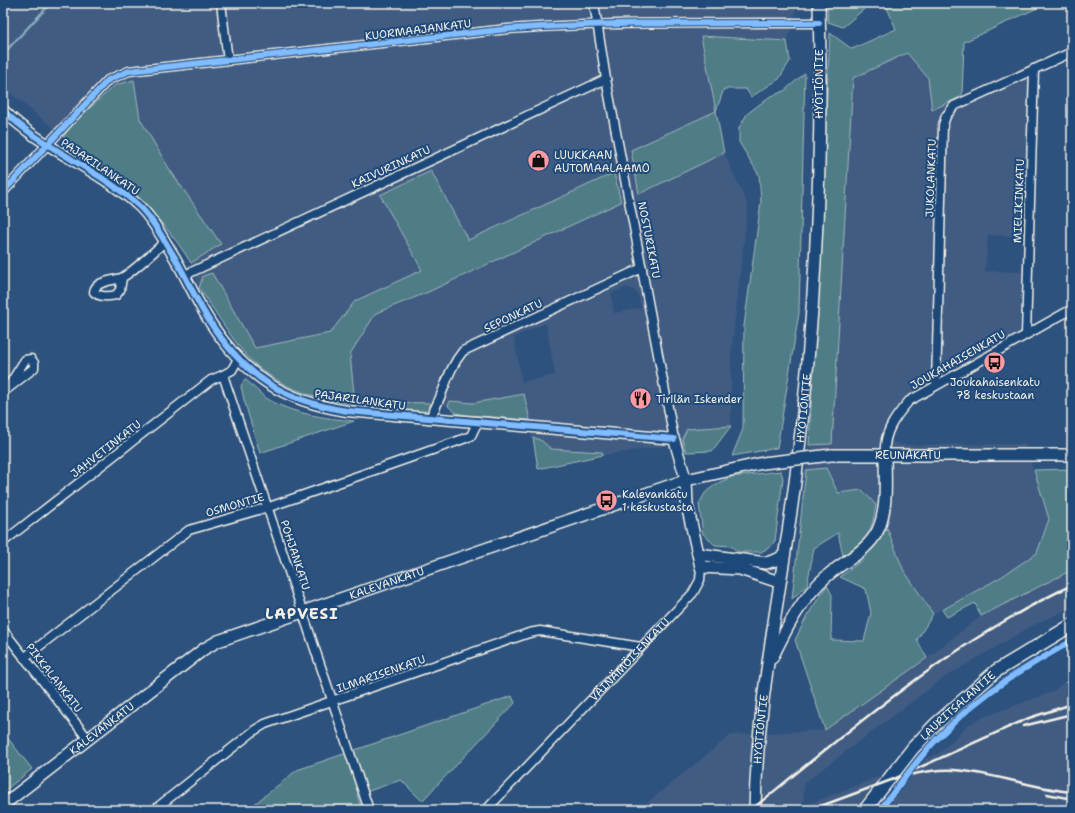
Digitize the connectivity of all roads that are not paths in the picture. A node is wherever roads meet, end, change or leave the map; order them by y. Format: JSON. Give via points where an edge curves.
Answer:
{"nodes":[{"id":1,"x":221,"y":3,"type":"edge"},
{"id":2,"x":594,"y":3,"type":"edge"},
{"id":3,"x":819,"y":3,"type":"edge"},
{"id":4,"x":820,"y":23,"type":"junction"},
{"id":5,"x":598,"y":26,"type":"junction"},
{"id":6,"x":1072,"y":52,"type":"edge"},
{"id":7,"x":228,"y":61,"type":"junction"},
{"id":8,"x":1034,"y":69,"type":"junction"},
{"id":9,"x":606,"y":79,"type":"junction"},
{"id":10,"x":3,"y":110,"type":"edge"},
{"id":11,"x":49,"y":144,"type":"junction"},
{"id":12,"x":3,"y":192,"type":"edge"},
{"id":13,"x":165,"y":242,"type":"junction"},
{"id":14,"x":642,"y":268,"type":"junction"},
{"id":15,"x":185,"y":276,"type":"junction"},
{"id":16,"x":122,"y":278,"type":"dead end"},
{"id":17,"x":1072,"y":309,"type":"edge"},
{"id":18,"x":1026,"y":334,"type":"junction"},
{"id":19,"x":238,"y":359,"type":"junction"},
{"id":20,"x":223,"y":375,"type":"junction"},
{"id":21,"x":936,"y":385,"type":"junction"},
{"id":22,"x":429,"y":419,"type":"junction"},
{"id":23,"x":477,"y":423,"type":"junction"},
{"id":24,"x":674,"y":439,"type":"junction"},
{"id":25,"x":885,"y":455,"type":"junction"},
{"id":26,"x":1072,"y":455,"type":"edge"},
{"id":27,"x":744,"y":466,"type":"joint"},
{"id":28,"x":686,"y":480,"type":"junction"},
{"id":29,"x":267,"y":507,"type":"junction"},
{"id":30,"x":3,"y":542,"type":"edge"},
{"id":31,"x":698,"y":554,"type":"junction"},
{"id":32,"x":783,"y":556,"type":"junction"},
{"id":33,"x":701,"y":567,"type":"junction"},
{"id":34,"x":779,"y":582,"type":"junction"},
{"id":35,"x":304,"y":612,"type":"junction"},
{"id":36,"x":1072,"y":626,"type":"edge"},
{"id":37,"x":3,"y":630,"type":"edge"},
{"id":38,"x":641,"y":647,"type":"junction"},
{"id":39,"x":24,"y":658,"type":"junction"},
{"id":40,"x":767,"y":667,"type":"junction"},
{"id":41,"x":334,"y":702,"type":"junction"},
{"id":42,"x":88,"y":739,"type":"junction"},
{"id":43,"x":3,"y":805,"type":"edge"},
{"id":44,"x":154,"y":810,"type":"edge"},
{"id":45,"x":369,"y":810,"type":"edge"},
{"id":46,"x":486,"y":810,"type":"edge"},
{"id":47,"x":755,"y":810,"type":"edge"},
{"id":48,"x":865,"y":810,"type":"edge"}],
"edges":[{"from":1,"to":7,"type":"street"},
{"from":2,"to":5,"type":"street","name":"NOSTURIKATU"},
{"from":3,"to":4,"type":"main road","name":"HYÖTIÖNTIE"},
{"from":4,"to":5,"type":"street","name":"KUORMAAJANKATU","via":[[703,22]]},
{"from":4,"to":32,"type":"main road","name":"HYÖTIÖNTIE","via":[[818,174],[812,297],[796,475]]},
{"from":5,"to":7,"type":"street","name":"KUORMAAJANKATU","via":[[508,29]]},
{"from":5,"to":9,"type":"street","name":"NOSTURIKATU"},
{"from":6,"to":8,"type":"street","name":"JUKOLANKATU"},
{"from":7,"to":11,"type":"street","name":"KUORMAAJANKATU","via":[[119,74],[108,80]]},
{"from":8,"to":18,"type":"street","name":"MIELIKINKATU"},
{"from":8,"to":21,"type":"street","name":"JUKOLANKATU","via":[[954,106],[943,125]]},
{"from":9,"to":14,"type":"street","name":"NOSTURIKATU"},
{"from":9,"to":15,"type":"street","name":"KAIVURINKATU"},
{"from":10,"to":11,"type":"street","name":"PAJARILANKATU"},
{"from":11,"to":12,"type":"street"},
{"from":11,"to":13,"type":"street","name":"PAJARILANKATU","via":[[140,206]]},
{"from":13,"to":15,"type":"street","name":"PAJARILANKATU"},
{"from":13,"to":16,"type":"street"},
{"from":14,"to":22,"type":"street","name":"SEPONKATU","via":[[463,351],[449,371]]},
{"from":14,"to":24,"type":"street","name":"NOSTURIKATU"},
{"from":15,"to":19,"type":"street","name":"PAJARILANKATU","via":[[209,321]]},
{"from":17,"to":18,"type":"street","name":"JOUKAHAISENKATU"},
{"from":18,"to":21,"type":"street","name":"JOUKAHAISENKATU"},
{"from":19,"to":20,"type":"street","via":[[232,370]]},
{"from":19,"to":22,"type":"street","name":"PAJARILANKATU","via":[[272,387],[293,398],[320,407]]},
{"from":20,"to":29,"type":"street","name":"POHJANKATU"},
{"from":20,"to":30,"type":"street","name":"JAHVETINKATU","via":[[212,380]]},
{"from":21,"to":25,"type":"street","name":"JOUKAHAISENKATU","via":[[909,401],[898,414],[886,438]]},
{"from":22,"to":23,"type":"street","name":"PAJARILANKATU"},
{"from":23,"to":24,"type":"street","name":"PAJARILANKATU"},
{"from":23,"to":29,"type":"street","name":"OSMONTIE","via":[[471,436]]},
{"from":24,"to":28,"type":"street","name":"NOSTURIKATU"},
{"from":25,"to":26,"type":"main road","name":"REUNAKATU"},
{"from":25,"to":27,"type":"main road","name":"REUNAKATU","bridge":true,"via":[[831,455]]},
{"from":25,"to":40,"type":"main road","via":[[885,503],[877,531],[856,555],[828,575],[805,598]]},
{"from":27,"to":28,"type":"main road","name":"KALEVANKATU"},
{"from":28,"to":31,"type":"main road","name":"VÄINÄMÖISENKATU","via":[[687,505]]},
{"from":28,"to":35,"type":"main road","name":"KALEVANKATU"},
{"from":29,"to":35,"type":"street","name":"POHJANKATU"},
{"from":29,"to":39,"type":"street","name":"OSMONTIE","via":[[189,530]]},
{"from":31,"to":32,"type":"main road","via":[[766,563]]},
{"from":31,"to":33,"type":"main road","name":"VÄINÄMÖISENKATU"},
{"from":32,"to":34,"type":"main road","name":"HYÖTIÖNTIE"},
{"from":33,"to":34,"type":"main road","via":[[740,569]]},
{"from":33,"to":38,"type":"street","name":"VÄINÄMÖISENKATU","via":[[700,580],[693,592]]},
{"from":34,"to":40,"type":"main road","name":"HYÖTIÖNTIE"},
{"from":35,"to":41,"type":"street","name":"POHJANKATU"},
{"from":35,"to":42,"type":"main road","name":"KALEVANKATU","via":[[218,641],[204,649]]},
{"from":36,"to":48,"type":"main road","name":"LAURITSALANTIE","via":[[996,671],[947,714],[913,748]]},
{"from":37,"to":39,"type":"street","name":"PIKKALANKATU"},
{"from":38,"to":41,"type":"street","name":"ILMARISENKATU","via":[[540,631]]},
{"from":38,"to":46,"type":"street","name":"VÄINÄMÖISENKATU"},
{"from":39,"to":42,"type":"street","name":"PIKKALANKATU"},
{"from":40,"to":47,"type":"main road","name":"HYÖTIÖNTIE","via":[[757,752]]},
{"from":41,"to":44,"type":"street","name":"ILMARISENKATU","via":[[265,724],[255,730]]},
{"from":41,"to":45,"type":"street","name":"POHJANKATU"},
{"from":42,"to":43,"type":"main road","name":"KALEVANKATU"}]}
